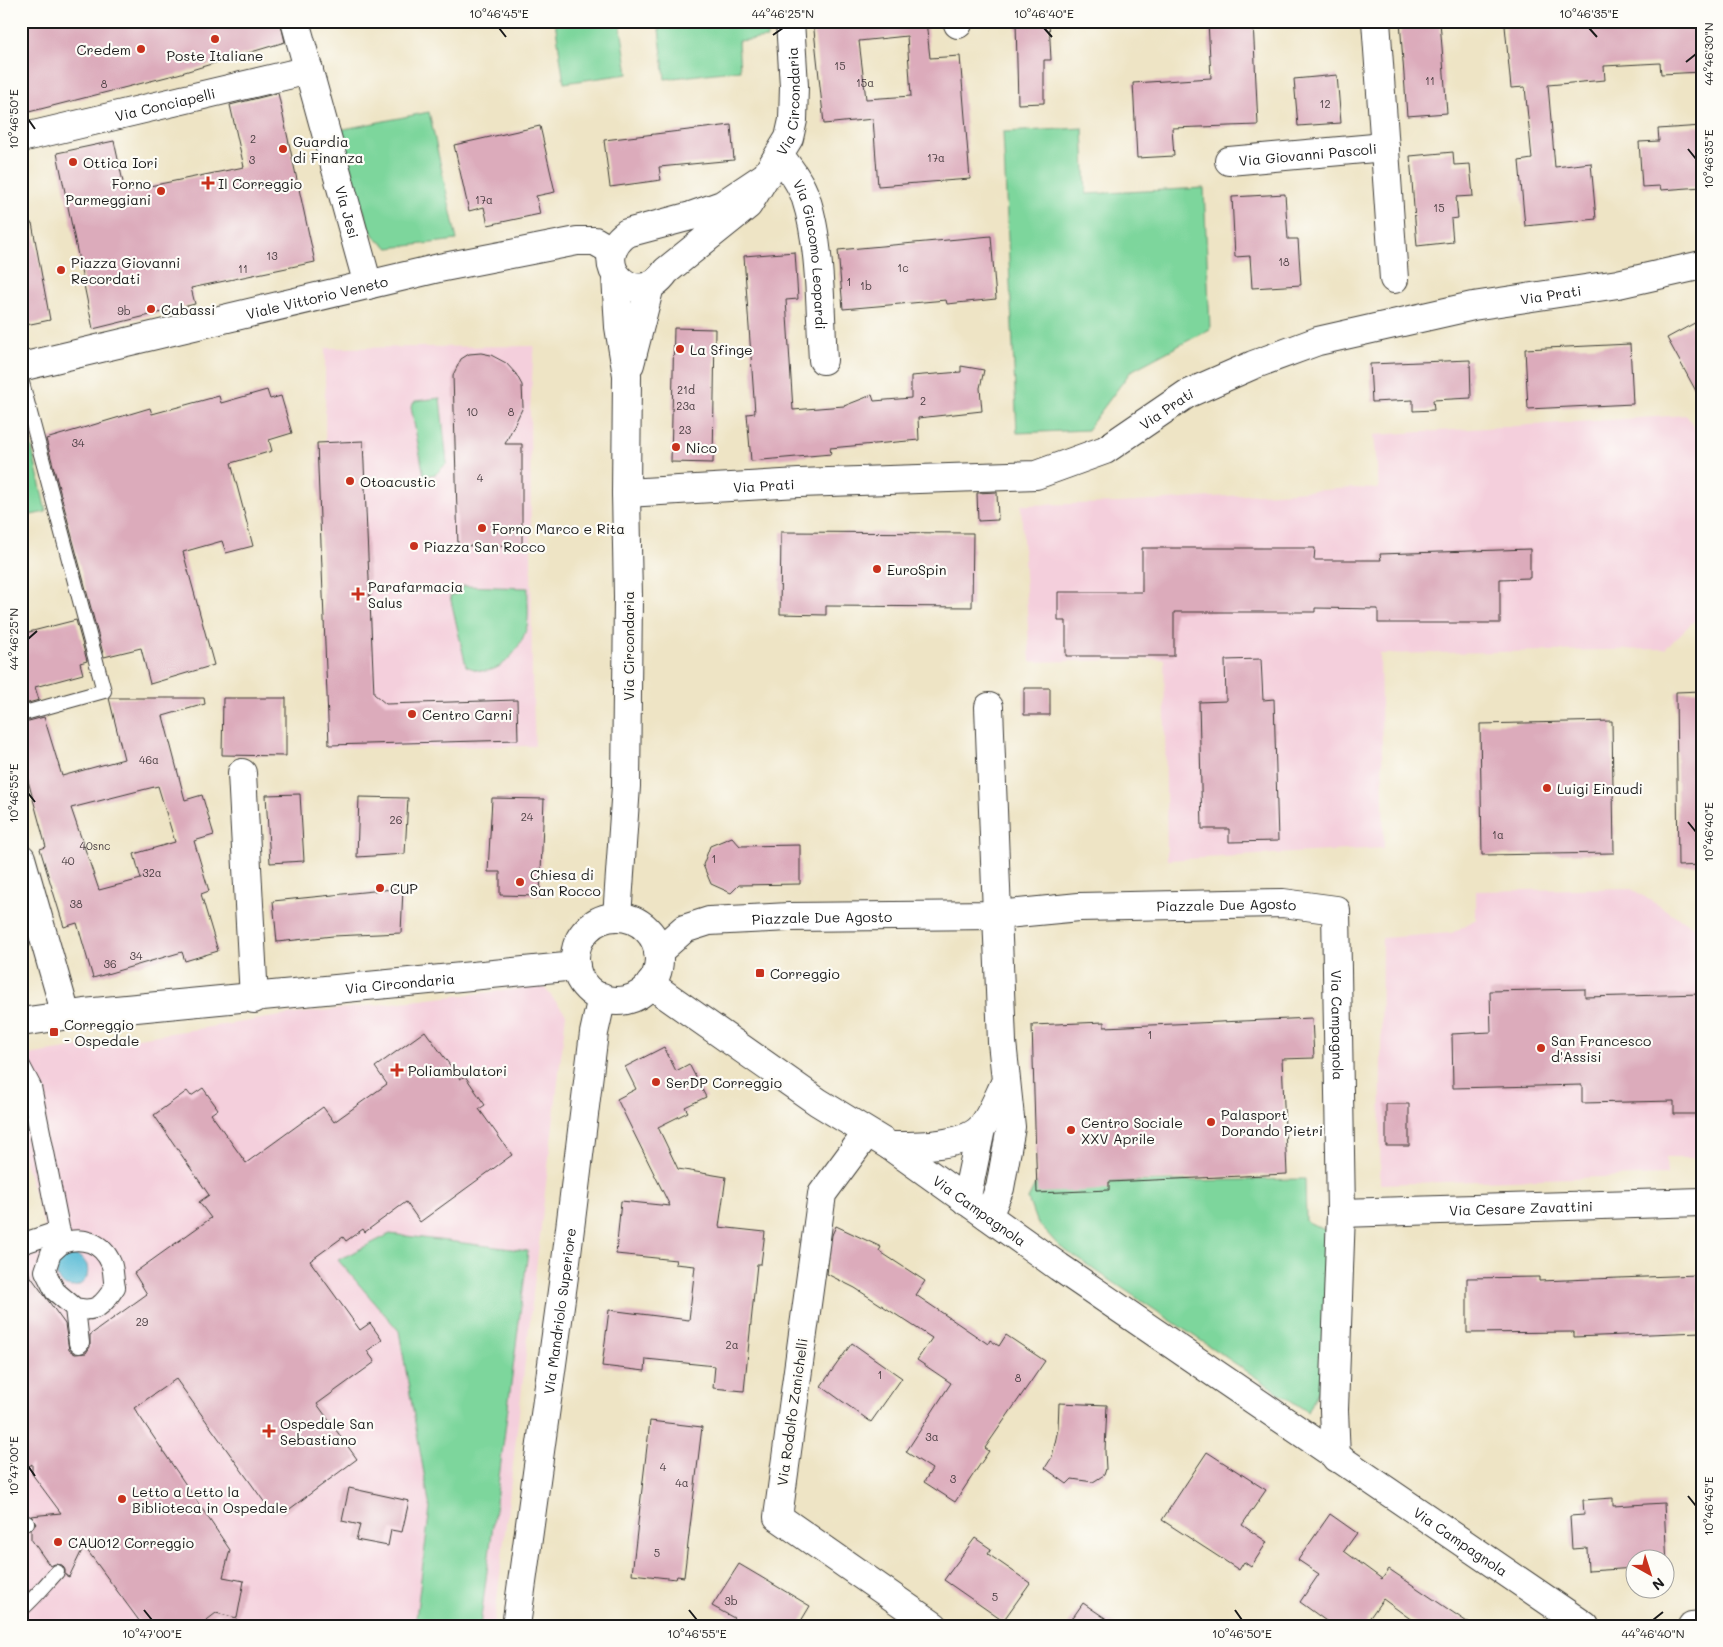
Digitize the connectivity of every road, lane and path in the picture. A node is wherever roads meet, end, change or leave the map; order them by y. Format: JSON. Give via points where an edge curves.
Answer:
{"nodes":[{"id":1,"x":295,"y":21,"type":"edge"},
{"id":2,"x":790,"y":21,"type":"edge"},
{"id":3,"x":1376,"y":21,"type":"edge"},
{"id":4,"x":309,"y":70,"type":"junction"},
{"id":5,"x":21,"y":138,"type":"edge"},
{"id":6,"x":1386,"y":147,"type":"junction"},
{"id":7,"x":1229,"y":161,"type":"dead end"},
{"id":8,"x":774,"y":166,"type":"junction"},
{"id":9,"x":643,"y":230,"type":"junction"},
{"id":10,"x":614,"y":263,"type":"junction"},
{"id":11,"x":1702,"y":264,"type":"edge"},
{"id":12,"x":658,"y":279,"type":"junction"},
{"id":13,"x":1394,"y":279,"type":"dead end"},
{"id":14,"x":368,"y":285,"type":"junction"},
{"id":15,"x":823,"y":360,"type":"dead end"},
{"id":16,"x":21,"y":367,"type":"edge"},
{"id":17,"x":627,"y":375,"type":"junction"},
{"id":18,"x":21,"y":379,"type":"edge"},
{"id":19,"x":626,"y":493,"type":"junction"},
{"id":20,"x":989,"y":707,"type":"dead end"},
{"id":21,"x":21,"y":714,"type":"edge"},
{"id":22,"x":242,"y":774,"type":"dead end"},
{"id":23,"x":21,"y":858,"type":"edge"},
{"id":24,"x":1336,"y":910,"type":"joint"},
{"id":25,"x":997,"y":915,"type":"junction"},
{"id":26,"x":617,"y":917,"type":"junction"},
{"id":27,"x":658,"y":952,"type":"junction"},
{"id":28,"x":576,"y":966,"type":"junction"},
{"id":29,"x":650,"y":984,"type":"junction"},
{"id":30,"x":602,"y":997,"type":"junction"},
{"id":31,"x":254,"y":999,"type":"junction"},
{"id":32,"x":66,"y":1016,"type":"junction"},
{"id":33,"x":21,"y":1022,"type":"edge"},
{"id":34,"x":21,"y":1068,"type":"edge"},
{"id":35,"x":1005,"y":1083,"type":"junction"},
{"id":36,"x":981,"y":1129,"type":"junction"},
{"id":37,"x":878,"y":1139,"type":"junction"},
{"id":38,"x":966,"y":1201,"type":"junction"},
{"id":39,"x":1702,"y":1202,"type":"edge"},
{"id":40,"x":1341,"y":1213,"type":"junction"},
{"id":41,"x":988,"y":1216,"type":"junction"},
{"id":42,"x":61,"y":1238,"type":"junction"},
{"id":43,"x":21,"y":1244,"type":"edge"},
{"id":44,"x":75,"y":1308,"type":"junction"},
{"id":45,"x":79,"y":1343,"type":"dead end"},
{"id":46,"x":1334,"y":1410,"type":"junction"},
{"id":47,"x":1308,"y":1438,"type":"junction"},
{"id":48,"x":1336,"y":1458,"type":"junction"},
{"id":49,"x":58,"y":1572,"type":"dead end"},
{"id":50,"x":21,"y":1610,"type":"edge"},
{"id":51,"x":1702,"y":1625,"type":"edge"},
{"id":52,"x":516,"y":1626,"type":"edge"},
{"id":53,"x":934,"y":1626,"type":"edge"},
{"id":54,"x":1585,"y":1626,"type":"edge"},
{"id":55,"x":1692,"y":1626,"type":"edge"}],
"edges":[{"from":1,"to":4,"type":"street","name":"Via Jesi"},
{"from":2,"to":8,"type":"street","name":"Via Circondaria","via":[[793,120],[789,138]]},
{"from":3,"to":6,"type":"street","name":"Via Giovanni Pascoli"},
{"from":4,"to":5,"type":"street","name":"Via Conciapelli"},
{"from":4,"to":14,"type":"street","name":"Via Jesi"},
{"from":6,"to":7,"type":"street","name":"Via Giovanni Pascoli"},
{"from":6,"to":13,"type":"street","name":"Via Giovanni Pascoli"},
{"from":8,"to":9,"type":"street","via":[[722,204]]},
{"from":8,"to":12,"type":"street","name":"Via Circondaria","via":[[748,205]]},
{"from":8,"to":15,"type":"street","name":"Via Giacomo Leopardi","via":[[794,175],[806,198],[814,234]]},
{"from":9,"to":10,"type":"street","via":[[619,238]]},
{"from":9,"to":12,"type":"street","name":"Via Circondaria","via":[[657,236],[666,246],[668,263]]},
{"from":10,"to":12,"type":"street","via":[[633,287]]},
{"from":10,"to":14,"type":"street","name":"Viale Vittorio Veneto","via":[[595,241],[577,241]]},
{"from":10,"to":17,"type":"street","name":"Via Circondaria"},
{"from":11,"to":19,"type":"street","name":"Via Prati","via":[[1618,284],[1473,306],[1318,341],[1187,394],[1105,450],[1036,475]]},
{"from":12,"to":17,"type":"street","name":"Via Circondaria"},
{"from":14,"to":16,"type":"street","name":"Viale Vittorio Veneto"},
{"from":17,"to":19,"type":"street","name":"Via Circondaria"},
{"from":18,"to":21,"type":"lane","via":[[104,692]]},
{"from":19,"to":26,"type":"street","name":"Via Circondaria","via":[[626,752]]},
{"from":20,"to":25,"type":"street"},
{"from":22,"to":31,"type":"street"},
{"from":23,"to":32,"type":"street"},
{"from":24,"to":25,"type":"street","name":"Piazzale Due Agosto","via":[[1273,904],[1079,907]]},
{"from":24,"to":40,"type":"street","name":"Via Campagnola"},
{"from":25,"to":27,"type":"street","name":"Piazzale Due Agosto","via":[[709,921],[684,929]]},
{"from":25,"to":35,"type":"street"},
{"from":26,"to":27,"type":"street","via":[[630,919],[644,927]]},
{"from":26,"to":28,"type":"street","via":[[599,921],[585,932],[576,952]]},
{"from":27,"to":29,"type":"street","via":[[657,970]]},
{"from":28,"to":30,"type":"street","via":[[587,988]]},
{"from":28,"to":31,"type":"street","name":"Via Circondaria"},
{"from":29,"to":30,"type":"street","via":[[624,1000]]},
{"from":29,"to":37,"type":"street","name":"Via Campagnola","via":[[818,1102]]},
{"from":30,"to":52,"type":"street","name":"Via Mandriolo Superiore","via":[[594,1033]]},
{"from":31,"to":32,"type":"street","name":"Via Circondaria"},
{"from":32,"to":33,"type":"street","name":"Via Circondaria"},
{"from":34,"to":42,"type":"street","via":[[31,1087]]},
{"from":35,"to":36,"type":"street"},
{"from":35,"to":41,"type":"street","via":[[1011,1127],[1000,1188]]},
{"from":36,"to":37,"type":"street","via":[[933,1146]]},
{"from":36,"to":38,"type":"street"},
{"from":37,"to":38,"type":"street","name":"Via Campagnola"},
{"from":37,"to":53,"type":"street","name":"Via Rodolfo Zanichelli","via":[[822,1194],[778,1517]]},
{"from":38,"to":41,"type":"street","name":"Via Campagnola"},
{"from":39,"to":40,"type":"street","name":"Via Cesare Zavattini"},
{"from":40,"to":46,"type":"street","name":"Via Campagnola"},
{"from":41,"to":47,"type":"street","name":"Via Campagnola"},
{"from":42,"to":43,"type":"street"},
{"from":42,"to":44,"type":"street","via":[[45,1271],[54,1291]]},
{"from":42,"to":44,"type":"street","via":[[76,1238],[96,1244],[111,1263],[114,1287],[103,1304],[87,1311]]},
{"from":44,"to":45,"type":"street"},
{"from":46,"to":47,"type":"street","via":[[1322,1428]]},
{"from":46,"to":48,"type":"street","name":"Via Campagnola"},
{"from":47,"to":48,"type":"street","name":"Via Campagnola"},
{"from":48,"to":54,"type":"street","name":"Via Campagnola"},
{"from":49,"to":50,"type":"lane"},
{"from":51,"to":55,"type":"street"}]}
